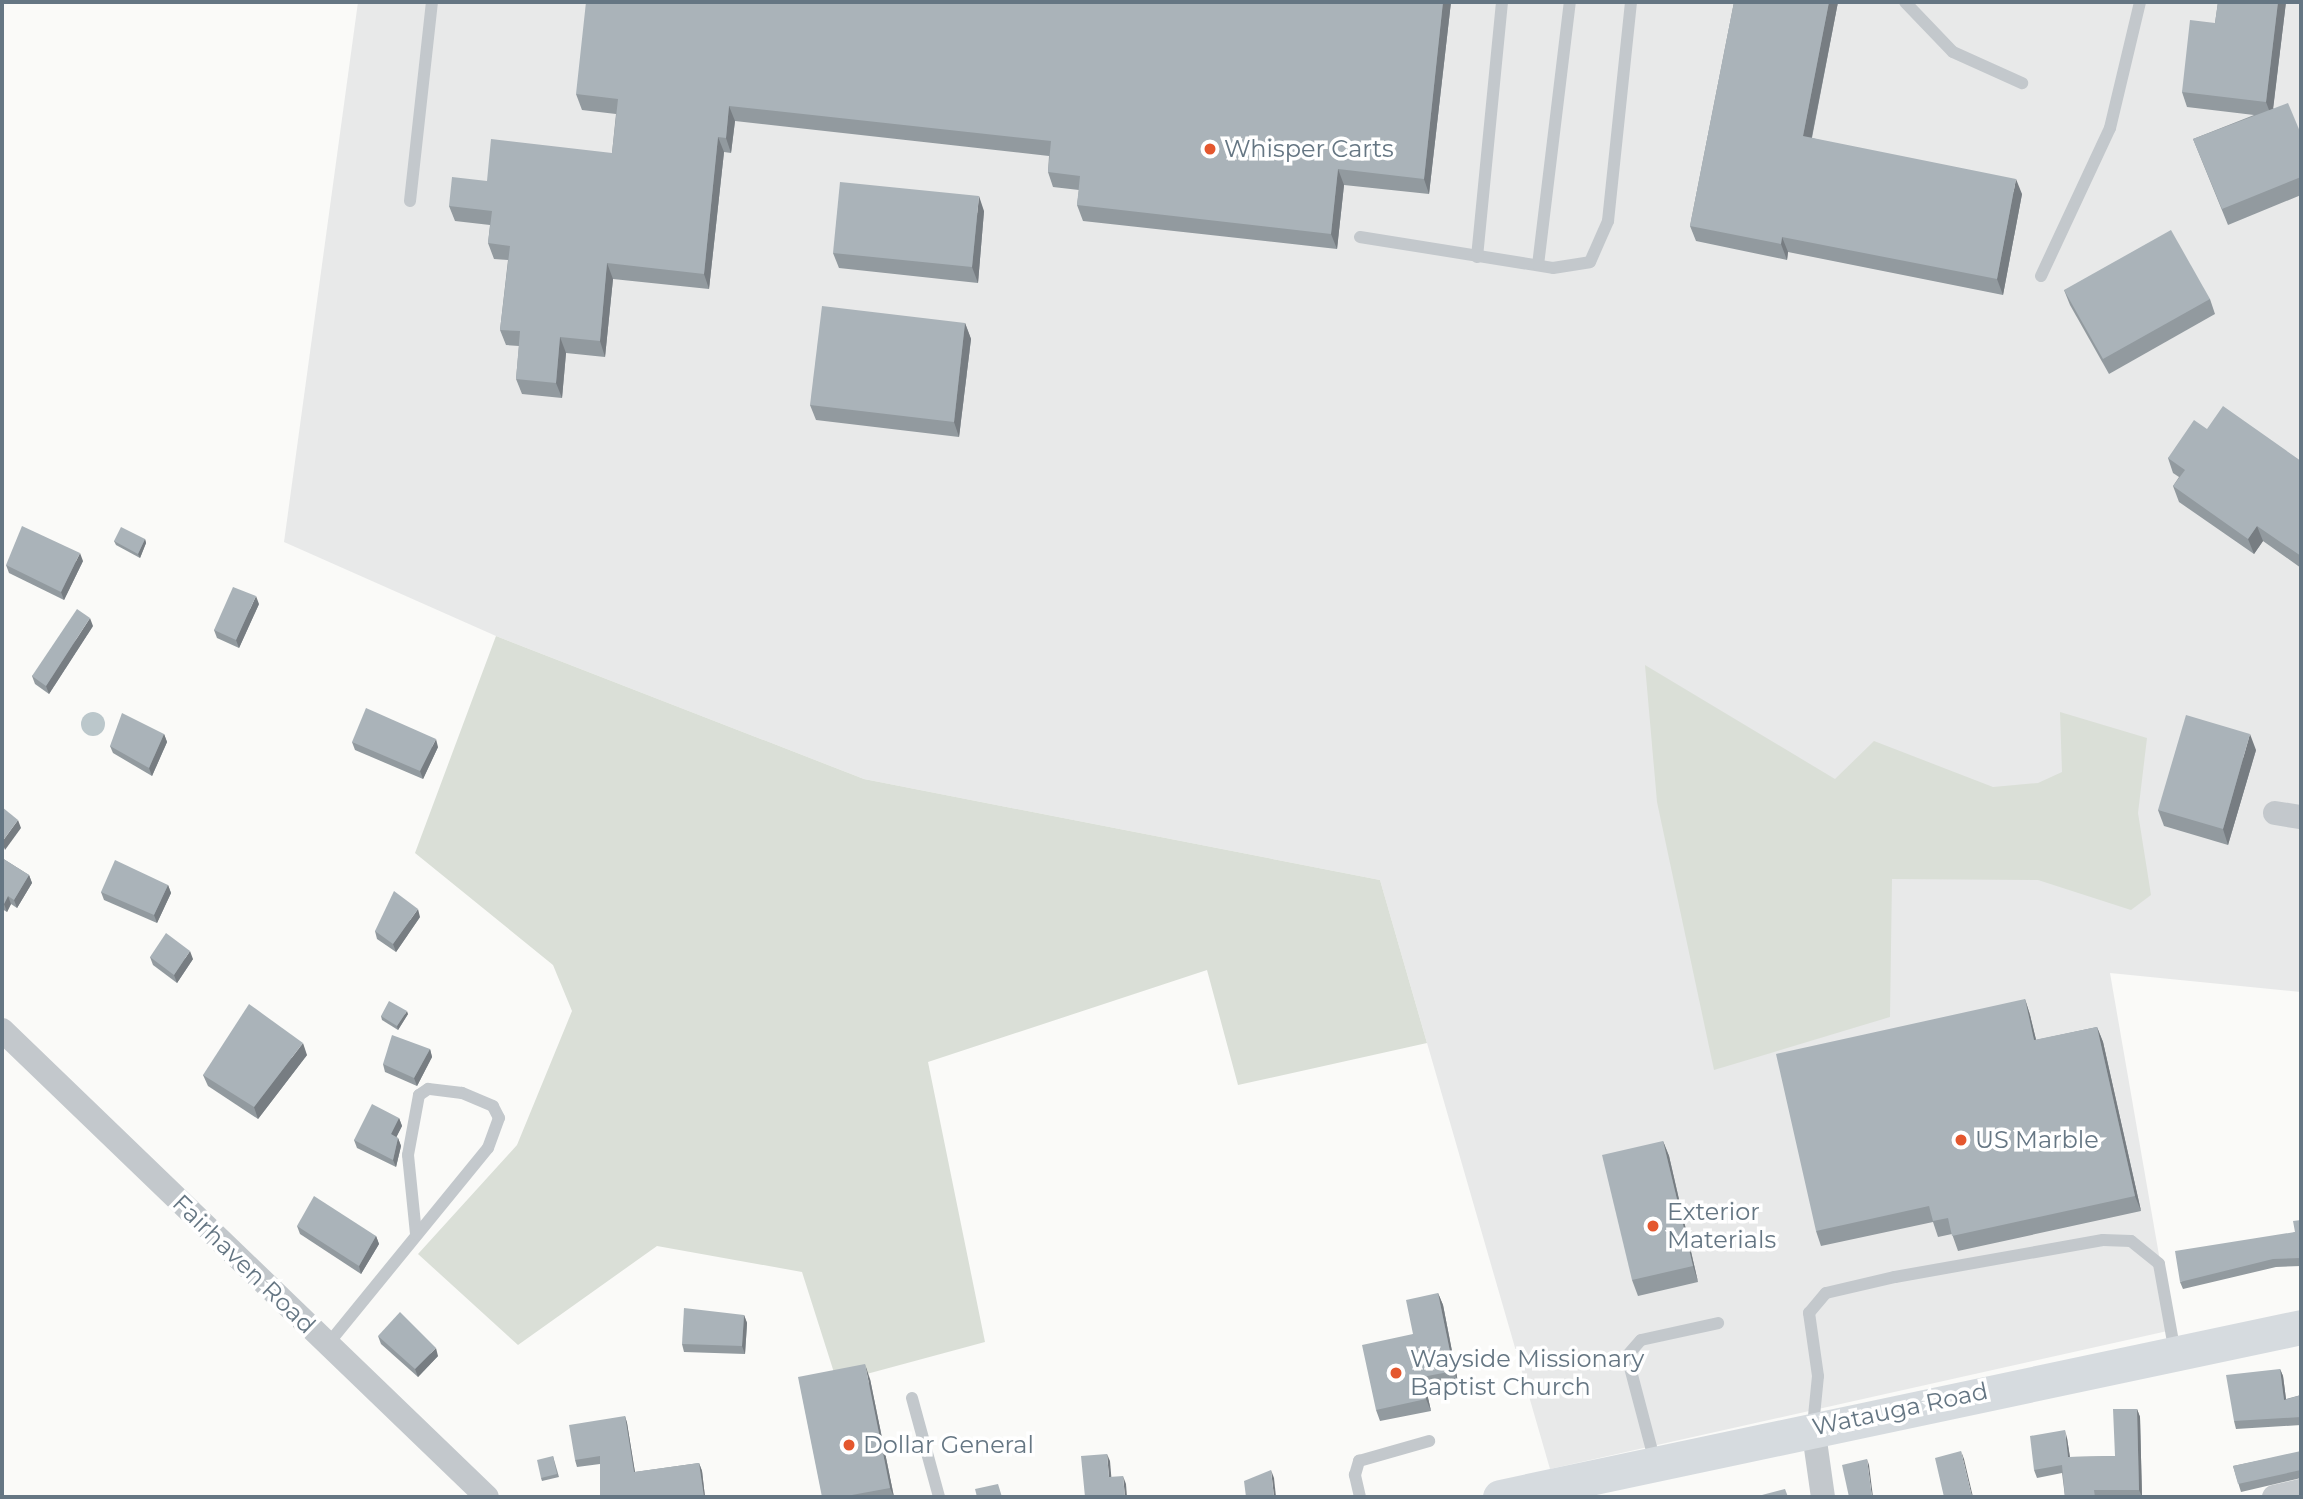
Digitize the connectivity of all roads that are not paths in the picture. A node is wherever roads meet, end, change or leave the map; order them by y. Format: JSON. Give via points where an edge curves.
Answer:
{"nodes":[{"id":1,"x":432,"y":2,"type":"edge"},
{"id":2,"x":1502,"y":2,"type":"edge"},
{"id":3,"x":1570,"y":2,"type":"edge"},
{"id":4,"x":1631,"y":2,"type":"edge"},
{"id":5,"x":1905,"y":2,"type":"edge"},
{"id":6,"x":2140,"y":2,"type":"edge"},
{"id":7,"x":2022,"y":83,"type":"dead end"},
{"id":8,"x":410,"y":201,"type":"dead end"},
{"id":9,"x":1360,"y":237,"type":"dead end"},
{"id":10,"x":1476,"y":257,"type":"junction"},
{"id":11,"x":1538,"y":265,"type":"junction"},
{"id":12,"x":2041,"y":276,"type":"dead end"},
{"id":13,"x":2274,"y":813,"type":"dead end"},
{"id":14,"x":2301,"y":817,"type":"edge"},
{"id":15,"x":2,"y":1030,"type":"edge"},
{"id":16,"x":415,"y":1234,"type":"junction"},
{"id":17,"x":1718,"y":1323,"type":"dead end"},
{"id":18,"x":2301,"y":1327,"type":"edge"},
{"id":19,"x":328,"y":1344,"type":"junction"},
{"id":20,"x":2175,"y":1353,"type":"junction"},
{"id":21,"x":912,"y":1398,"type":"dead end"},
{"id":22,"x":1813,"y":1427,"type":"junction"},
{"id":23,"x":1429,"y":1441,"type":"dead end"},
{"id":24,"x":1655,"y":1462,"type":"junction"},
{"id":25,"x":2301,"y":1491,"type":"edge"},
{"id":26,"x":487,"y":1497,"type":"edge"},
{"id":27,"x":939,"y":1497,"type":"edge"},
{"id":28,"x":1360,"y":1497,"type":"edge"},
{"id":29,"x":1500,"y":1497,"type":"edge"},
{"id":30,"x":1823,"y":1497,"type":"edge"},
{"id":31,"x":2274,"y":1497,"type":"edge"}],
"edges":[{"from":1,"to":8,"type":"lane"},
{"from":2,"to":10,"type":"lane"},
{"from":3,"to":11,"type":"lane"},
{"from":4,"to":11,"type":"lane","via":[[1602,246],[1590,262]]},
{"from":5,"to":7,"type":"lane","via":[[1953,52]]},
{"from":6,"to":12,"type":"lane","via":[[2110,128]]},
{"from":9,"to":10,"type":"lane"},
{"from":10,"to":11,"type":"lane"},
{"from":13,"to":14,"type":"street"},
{"from":15,"to":19,"type":"street","name":"Fairhaven Road"},
{"from":16,"to":16,"type":"lane","via":[[488,1148],[499,1118],[493,1106],[462,1093],[428,1089],[419,1095],[408,1154]]},
{"from":16,"to":19,"type":"lane"},
{"from":17,"to":24,"type":"lane","via":[[1641,1340],[1627,1356]]},
{"from":18,"to":20,"type":"main road","name":"Watauga Road"},
{"from":19,"to":26,"type":"street","name":"Fairhaven Road"},
{"from":20,"to":22,"type":"main road","name":"Watauga Road"},
{"from":20,"to":22,"type":"lane","via":[[2159,1264],[2131,1241],[2103,1240],[1895,1277],[1826,1293],[1809,1313],[1818,1376]]},
{"from":21,"to":27,"type":"lane"},
{"from":22,"to":24,"type":"main road","name":"Watauga Road"},
{"from":22,"to":30,"type":"street"},
{"from":23,"to":28,"type":"lane","via":[[1359,1461],[1354,1475]]},
{"from":24,"to":29,"type":"main road","name":"Watauga Road"},
{"from":25,"to":31,"type":"street"}]}
